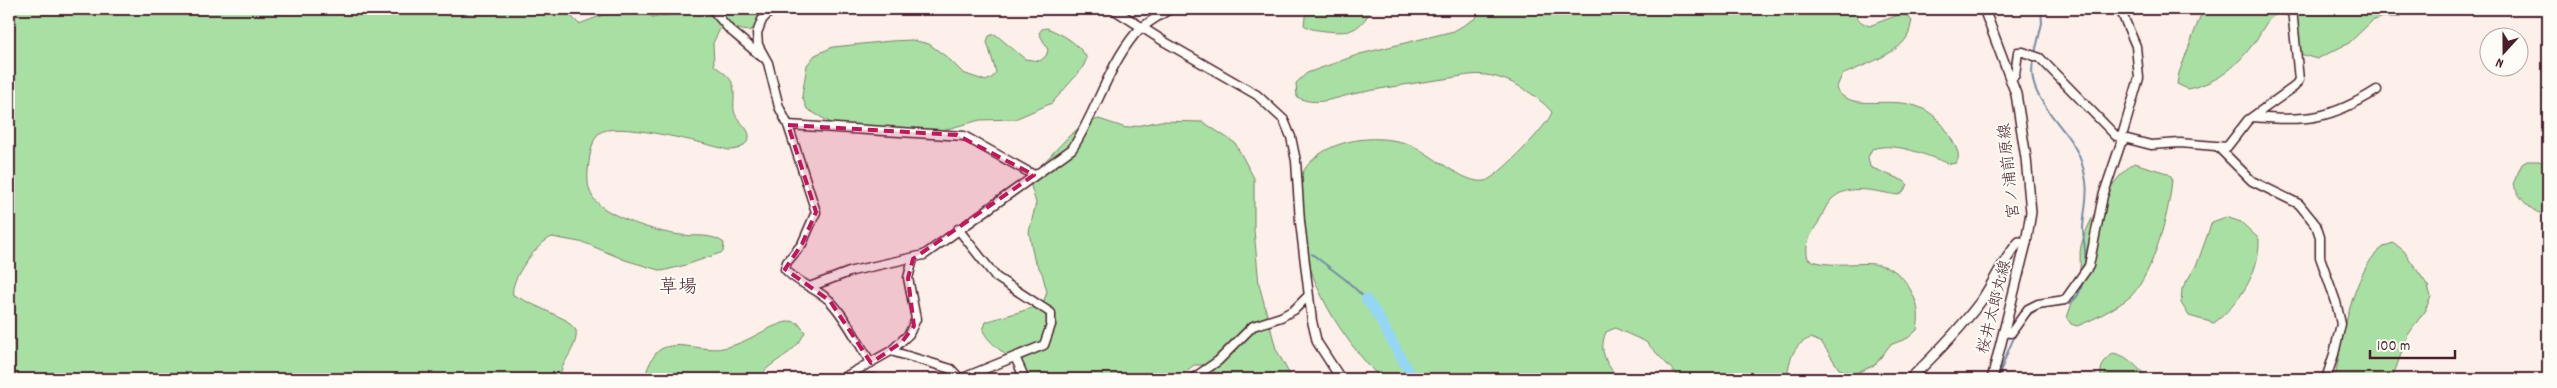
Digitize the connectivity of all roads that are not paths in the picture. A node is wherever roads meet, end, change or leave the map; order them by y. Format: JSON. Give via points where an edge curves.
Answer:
{"nodes":[{"id":1,"x":712,"y":9,"type":"edge"},
{"id":2,"x":772,"y":9,"type":"edge"},
{"id":3,"x":1113,"y":9,"type":"edge"},
{"id":4,"x":1170,"y":9,"type":"edge"},
{"id":5,"x":1984,"y":9,"type":"edge"},
{"id":6,"x":2120,"y":9,"type":"edge"},
{"id":7,"x":2292,"y":9,"type":"edge"},
{"id":8,"x":1142,"y":28,"type":"junction"},
{"id":9,"x":768,"y":63,"type":"junction"},
{"id":10,"x":2011,"y":79,"type":"junction"},
{"id":11,"x":2377,"y":90,"type":"dead end"},
{"id":12,"x":2253,"y":117,"type":"junction"},
{"id":13,"x":788,"y":125,"type":"junction"},
{"id":14,"x":2124,"y":138,"type":"junction"},
{"id":15,"x":2219,"y":148,"type":"junction"},
{"id":16,"x":1034,"y":175,"type":"junction"},
{"id":17,"x":958,"y":229,"type":"junction"},
{"id":18,"x":2026,"y":243,"type":"junction"},
{"id":19,"x":913,"y":259,"type":"junction"},
{"id":20,"x":812,"y":286,"type":"junction"},
{"id":21,"x":1308,"y":296,"type":"junction"},
{"id":22,"x":2004,"y":332,"type":"junction"},
{"id":23,"x":892,"y":351,"type":"junction"},
{"id":24,"x":1015,"y":357,"type":"junction"},
{"id":25,"x":871,"y":363,"type":"junction"},
{"id":26,"x":841,"y":379,"type":"edge"},
{"id":27,"x":960,"y":379,"type":"edge"},
{"id":28,"x":1025,"y":379,"type":"edge"},
{"id":29,"x":1192,"y":379,"type":"edge"},
{"id":30,"x":1341,"y":379,"type":"edge"},
{"id":31,"x":1910,"y":379,"type":"edge"},
{"id":32,"x":1992,"y":379,"type":"edge"},
{"id":33,"x":2326,"y":379,"type":"edge"}],
"edges":[{"from":1,"to":9,"type":"street"},
{"from":2,"to":9,"type":"street","via":[[762,20],[757,33],[758,45]]},
{"from":3,"to":8,"type":"street"},
{"from":4,"to":8,"type":"street"},
{"from":5,"to":10,"type":"main road","name":"宮ノ浦前原線"},
{"from":6,"to":14,"type":"street","via":[[2136,46],[2139,78]]},
{"from":7,"to":12,"type":"street","via":[[2299,80]]},
{"from":8,"to":16,"type":"street","via":[[1113,68],[1072,149]]},
{"from":8,"to":21,"type":"street","via":[[1257,95],[1284,120],[1296,161]]},
{"from":9,"to":13,"type":"street","via":[[777,100]]},
{"from":10,"to":14,"type":"street","via":[[2015,75],[2018,52],[2040,58],[2116,136]]},
{"from":10,"to":18,"type":"main road","name":"宮ノ浦前原線","via":[[2026,158],[2031,212]]},
{"from":11,"to":12,"type":"street","via":[[2355,104],[2322,117],[2297,120]]},
{"from":12,"to":15,"type":"street","via":[[2231,144]]},
{"from":13,"to":16,"type":"street","via":[[957,135]]},
{"from":13,"to":20,"type":"street","via":[[816,212],[802,244],[784,267],[788,274]]},
{"from":14,"to":15,"type":"street","via":[[2151,145],[2195,144]]},
{"from":14,"to":22,"type":"street","via":[[2103,196],[2089,266],[2065,300],[2028,309],[2011,333]]},
{"from":15,"to":33,"type":"street","via":[[2252,181],[2299,204],[2316,225],[2320,257],[2340,317]]},
{"from":16,"to":17,"type":"street"},
{"from":17,"to":19,"type":"street"},
{"from":17,"to":24,"type":"street","via":[[996,277],[1051,313],[1051,325],[1044,345]]},
{"from":18,"to":22,"type":"main road","name":"桜井太郎丸線"},
{"from":18,"to":31,"type":"main road","name":"宮ノ浦前原線","via":[[2019,242],[2008,254],[1982,300]]},
{"from":19,"to":20,"type":"street","via":[[852,271]]},
{"from":19,"to":23,"type":"street","via":[[908,278],[916,319],[910,334]]},
{"from":20,"to":25,"type":"street","via":[[830,301]]},
{"from":21,"to":29,"type":"street","via":[[1288,314],[1253,326],[1218,361]]},
{"from":21,"to":30,"type":"street","via":[[1317,342]]},
{"from":22,"to":32,"type":"main road","name":"桜井太郎丸線"},
{"from":23,"to":25,"type":"street"},
{"from":23,"to":27,"type":"street","via":[[951,369]]},
{"from":24,"to":27,"type":"street"},
{"from":24,"to":28,"type":"street"},
{"from":25,"to":26,"type":"street"}]}
